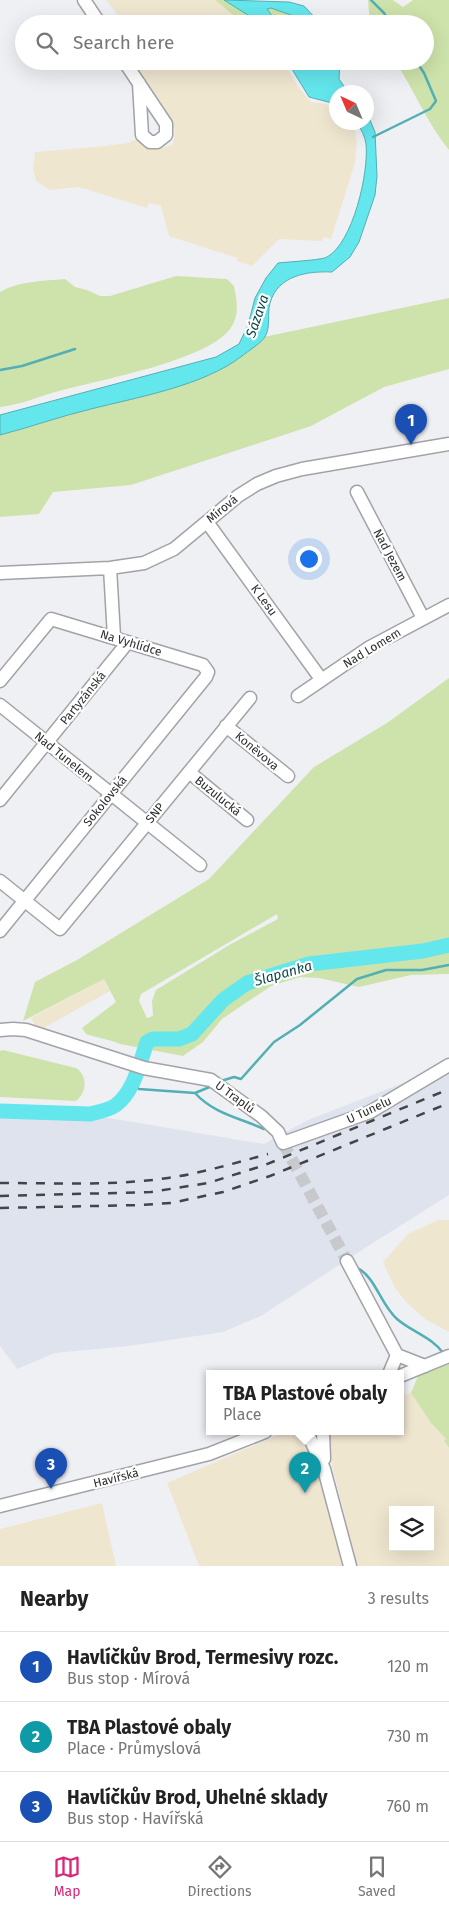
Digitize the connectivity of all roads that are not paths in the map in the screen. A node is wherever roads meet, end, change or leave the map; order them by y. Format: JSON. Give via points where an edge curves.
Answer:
{"nodes":[{"id":1,"x":84,"y":0,"type":"edge"},
{"id":2,"x":94,"y":15,"type":"edge"},
{"id":3,"x":130,"y":70,"type":"edge"},
{"id":4,"x":138,"y":82,"type":"dead end"},
{"id":5,"x":449,"y":444,"type":"edge"},
{"id":6,"x":357,"y":492,"type":"dead end"},
{"id":7,"x":207,"y":522,"type":"junction"},
{"id":8,"x":110,"y":568,"type":"junction"},
{"id":9,"x":0,"y":573,"type":"edge"},
{"id":10,"x":449,"y":605,"type":"edge"},
{"id":11,"x":423,"y":618,"type":"junction"},
{"id":12,"x":114,"y":637,"type":"junction"},
{"id":13,"x":128,"y":642,"type":"junction"},
{"id":14,"x":208,"y":670,"type":"joint"},
{"id":15,"x":321,"y":679,"type":"junction"},
{"id":16,"x":0,"y":681,"type":"edge"},
{"id":17,"x":298,"y":696,"type":"dead end"},
{"id":18,"x":250,"y":698,"type":"dead end"},
{"id":19,"x":0,"y":704,"type":"edge"},
{"id":20,"x":226,"y":726,"type":"junction"},
{"id":21,"x":46,"y":742,"type":"junction"},
{"id":22,"x":189,"y":772,"type":"junction"},
{"id":23,"x":288,"y":776,"type":"dead end"},
{"id":24,"x":110,"y":794,"type":"junction"},
{"id":25,"x":0,"y":800,"type":"edge"},
{"id":26,"x":247,"y":820,"type":"dead end"},
{"id":27,"x":148,"y":823,"type":"junction"},
{"id":28,"x":200,"y":864,"type":"dead end"},
{"id":29,"x":0,"y":881,"type":"edge"},
{"id":30,"x":25,"y":901,"type":"junction"},
{"id":31,"x":0,"y":931,"type":"edge"},
{"id":32,"x":0,"y":1030,"type":"edge"},
{"id":33,"x":449,"y":1065,"type":"edge"},
{"id":34,"x":283,"y":1143,"type":"joint"},
{"id":35,"x":347,"y":1261,"type":"tunnel mouth"},
{"id":36,"x":397,"y":1355,"type":"junction"},
{"id":37,"x":449,"y":1356,"type":"edge"},
{"id":38,"x":425,"y":1366,"type":"junction"},
{"id":39,"x":391,"y":1370,"type":"edge"},
{"id":40,"x":404,"y":1374,"type":"edge"},
{"id":41,"x":248,"y":1435,"type":"edge"},
{"id":42,"x":258,"y":1435,"type":"edge"},
{"id":43,"x":308,"y":1435,"type":"edge"},
{"id":44,"x":322,"y":1435,"type":"edge"},
{"id":45,"x":230,"y":1446,"type":"junction"},
{"id":46,"x":324,"y":1469,"type":"junction"},
{"id":47,"x":0,"y":1506,"type":"edge"},
{"id":48,"x":350,"y":1566,"type":"edge"}],
"edges":[{"from":1,"to":2,"type":"street"},
{"from":3,"to":4,"type":"street"},
{"from":5,"to":7,"type":"street","name":"Mírová","via":[[286,472],[249,489]]},
{"from":6,"to":11,"type":"street","name":"Nad Jezem"},
{"from":7,"to":8,"type":"street","name":"Mírová","via":[[174,549],[158,557],[140,564]]},
{"from":7,"to":15,"type":"street","name":"K Lesu"},
{"from":8,"to":9,"type":"street","name":"Mírová"},
{"from":8,"to":12,"type":"street"},
{"from":10,"to":11,"type":"street","name":"Nad Lomem"},
{"from":11,"to":15,"type":"street","name":"Nad Lomem"},
{"from":12,"to":13,"type":"street","name":"Na Vyhlídce"},
{"from":12,"to":16,"type":"street","name":"Na Vyhlídce","via":[[52,619]]},
{"from":13,"to":14,"type":"street","name":"Na Vyhlídce","via":[[203,665]]},
{"from":13,"to":21,"type":"street","name":"Partyzánská"},
{"from":14,"to":24,"type":"street","name":"Sokolovská","via":[[206,677]]},
{"from":15,"to":17,"type":"street","name":"Nad Lomem"},
{"from":18,"to":20,"type":"street","name":"SNP"},
{"from":19,"to":21,"type":"street","name":"Nad Tunelem"},
{"from":20,"to":22,"type":"street","name":"SNP"},
{"from":20,"to":23,"type":"street","name":"Koněvova"},
{"from":21,"to":24,"type":"street","name":"Nad Tunelem"},
{"from":21,"to":25,"type":"street","name":"Partyzánská"},
{"from":22,"to":26,"type":"street","name":"Buzulucká"},
{"from":22,"to":27,"type":"street","name":"SNP"},
{"from":24,"to":27,"type":"street","name":"Nad Tunelem"},
{"from":24,"to":30,"type":"street","name":"Sokolovská"},
{"from":27,"to":28,"type":"street","name":"Nad Tunelem"},
{"from":27,"to":30,"type":"street","name":"SNP","via":[[60,929]]},
{"from":29,"to":30,"type":"street"},
{"from":30,"to":31,"type":"street","name":"Sokolovská"},
{"from":32,"to":34,"type":"street","name":"U Traplů","via":[[26,1030],[144,1068],[210,1080],[267,1121]]},
{"from":33,"to":34,"type":"street","name":"U Tunelu","via":[[370,1112]]},
{"from":35,"to":36,"type":"street"},
{"from":36,"to":38,"type":"street"},
{"from":36,"to":39,"type":"street"},
{"from":37,"to":38,"type":"street"},
{"from":38,"to":40,"type":"street"},
{"from":41,"to":45,"type":"street","name":"Havířská"},
{"from":42,"to":45,"type":"street","name":"Havířská"},
{"from":43,"to":46,"type":"street"},
{"from":44,"to":46,"type":"street"},
{"from":45,"to":47,"type":"street","name":"Havířská"},
{"from":46,"to":48,"type":"street"}]}
